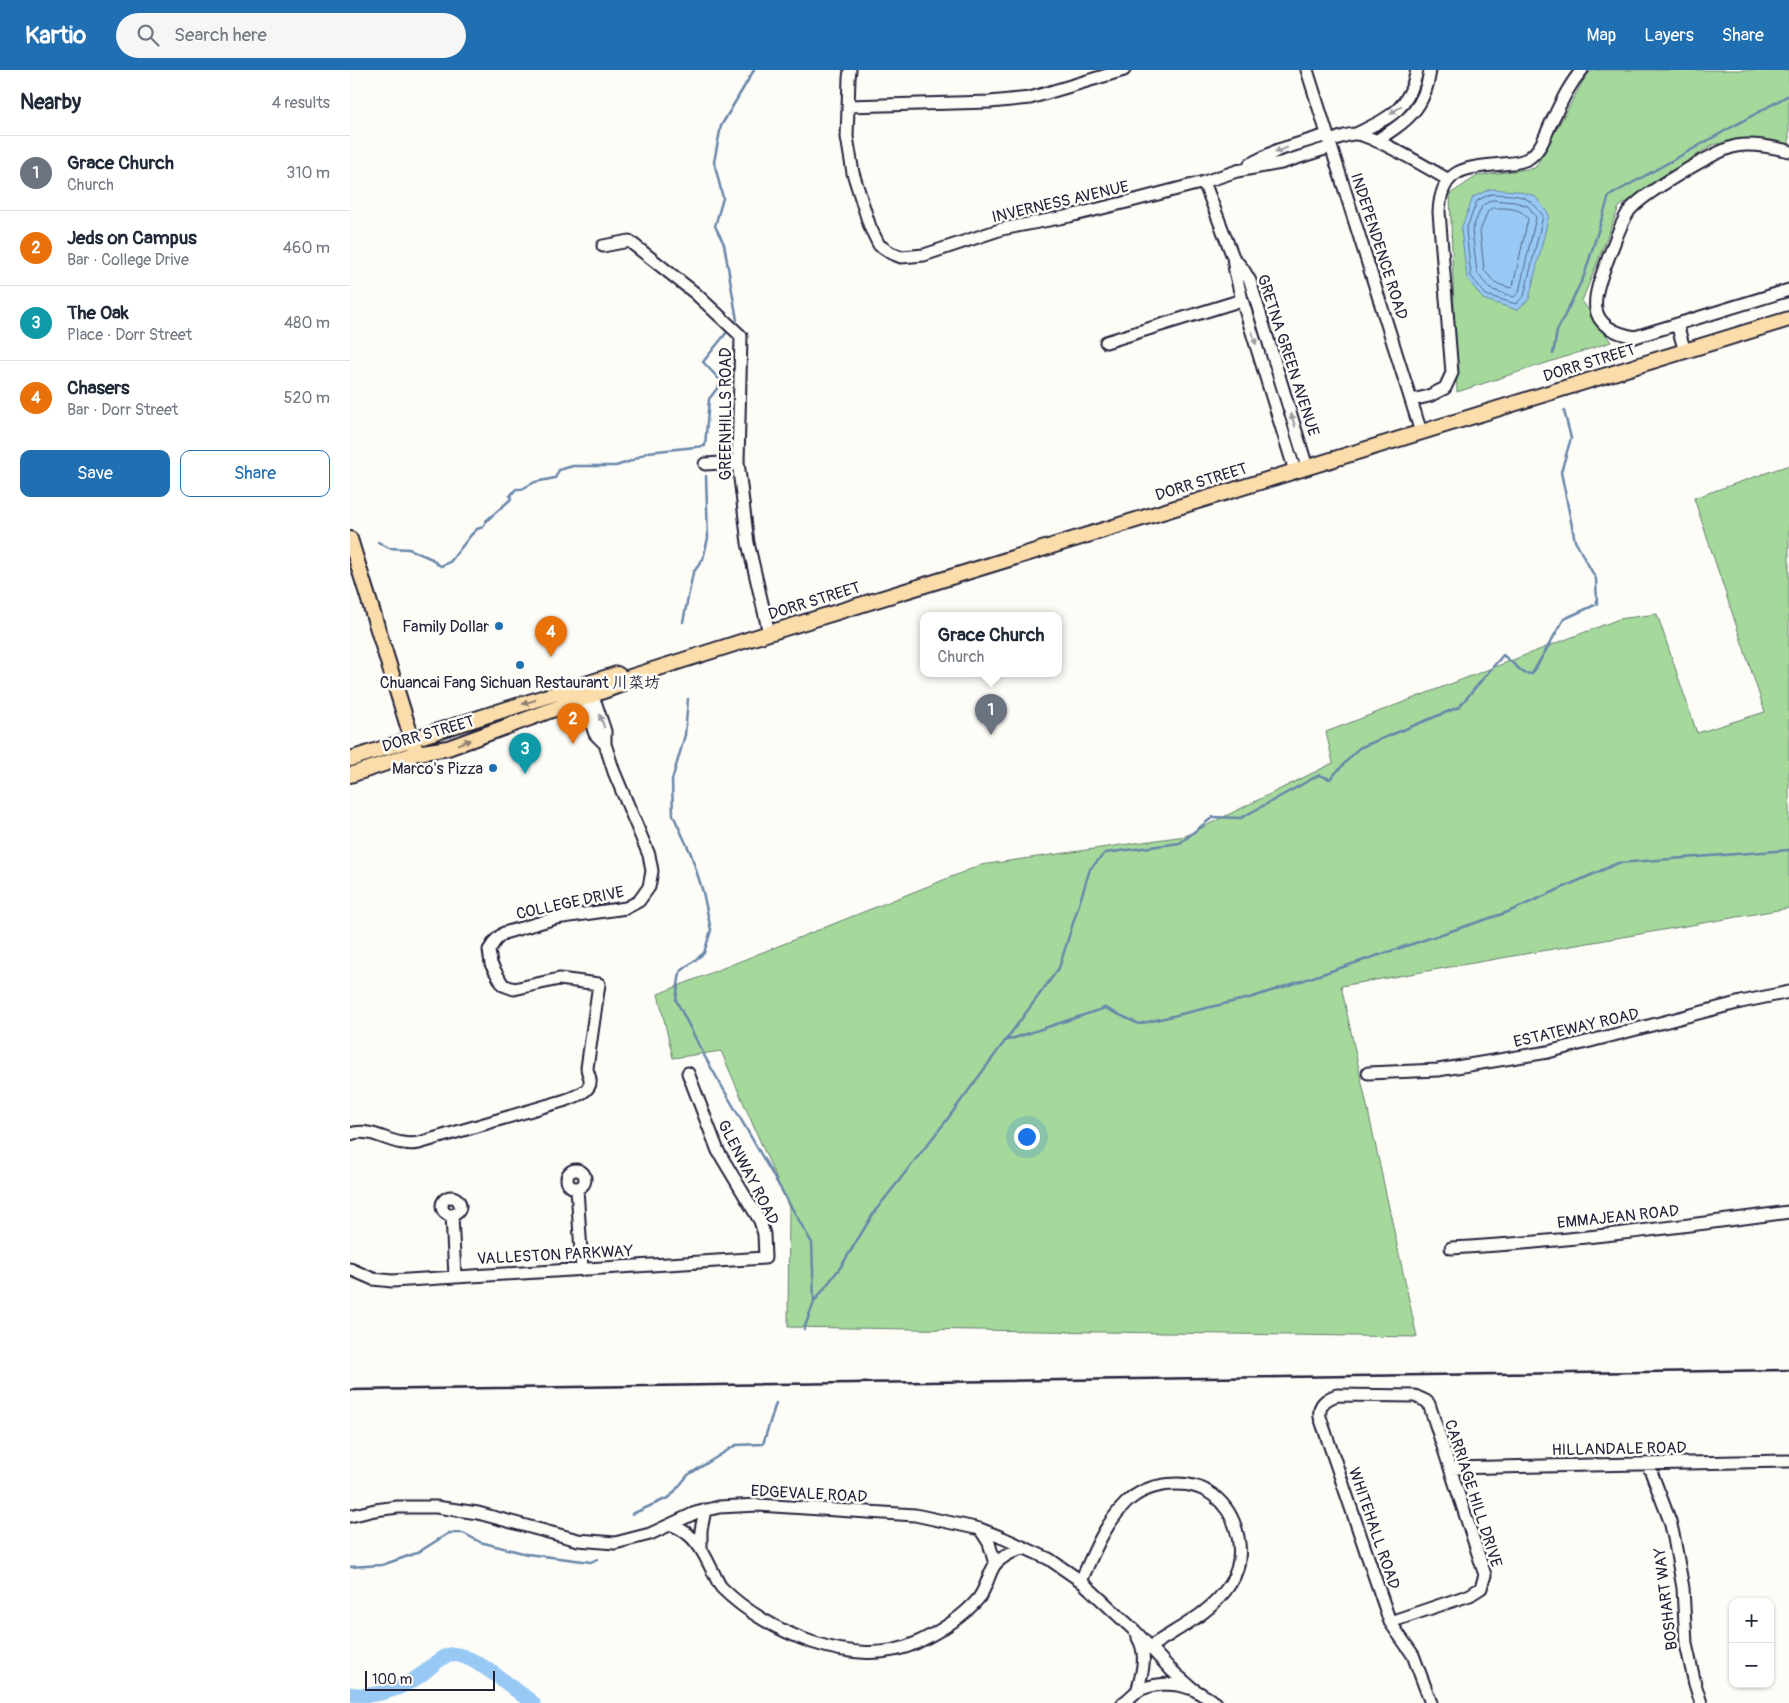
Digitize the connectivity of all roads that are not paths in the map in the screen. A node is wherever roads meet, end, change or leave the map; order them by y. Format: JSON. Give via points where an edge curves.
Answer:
{"nodes":[{"id":1,"x":850,"y":70,"type":"edge"},
{"id":2,"x":1124,"y":70,"type":"edge"},
{"id":3,"x":1307,"y":70,"type":"edge"},
{"id":4,"x":1417,"y":70,"type":"edge"},
{"id":5,"x":1430,"y":70,"type":"edge"},
{"id":6,"x":1582,"y":70,"type":"edge"},
{"id":7,"x":848,"y":106,"type":"junction"},
{"id":8,"x":1356,"y":134,"type":"junction"},
{"id":9,"x":1329,"y":141,"type":"junction"},
{"id":10,"x":1376,"y":141,"type":"junction"},
{"id":11,"x":1789,"y":151,"type":"edge"},
{"id":12,"x":1449,"y":180,"type":"junction"},
{"id":13,"x":1204,"y":182,"type":"junction"},
{"id":14,"x":604,"y":246,"type":"dead end"},
{"id":15,"x":1233,"y":257,"type":"junction"},
{"id":16,"x":1251,"y":286,"type":"junction"},
{"id":17,"x":1789,"y":290,"type":"edge"},
{"id":18,"x":1242,"y":300,"type":"junction"},
{"id":19,"x":1257,"y":304,"type":"junction"},
{"id":20,"x":1789,"y":319,"type":"edge"},
{"id":21,"x":1677,"y":324,"type":"junction"},
{"id":22,"x":1106,"y":342,"type":"dead end"},
{"id":23,"x":1685,"y":352,"type":"junction"},
{"id":24,"x":1412,"y":400,"type":"junction"},
{"id":25,"x":1421,"y":432,"type":"junction"},
{"id":26,"x":738,"y":462,"type":"junction"},
{"id":27,"x":705,"y":464,"type":"dead end"},
{"id":28,"x":1301,"y":469,"type":"junction"},
{"id":29,"x":350,"y":539,"type":"edge"},
{"id":30,"x":769,"y":632,"type":"junction"},
{"id":31,"x":624,"y":679,"type":"junction"},
{"id":32,"x":589,"y":699,"type":"junction"},
{"id":33,"x":412,"y":739,"type":"junction"},
{"id":34,"x":417,"y":753,"type":"junction"},
{"id":35,"x":350,"y":760,"type":"edge"},
{"id":36,"x":350,"y":775,"type":"edge"},
{"id":37,"x":1789,"y":992,"type":"edge"},
{"id":38,"x":688,"y":1073,"type":"dead end"},
{"id":39,"x":1368,"y":1073,"type":"dead end"},
{"id":40,"x":350,"y":1134,"type":"edge"},
{"id":41,"x":576,"y":1188,"type":"dead end"},
{"id":42,"x":1789,"y":1212,"type":"edge"},
{"id":43,"x":452,"y":1215,"type":"dead end"},
{"id":44,"x":1451,"y":1248,"type":"dead end"},
{"id":45,"x":765,"y":1258,"type":"joint"},
{"id":46,"x":350,"y":1269,"type":"edge"},
{"id":47,"x":582,"y":1269,"type":"junction"},
{"id":48,"x":455,"y":1277,"type":"junction"},
{"id":49,"x":1369,"y":1396,"type":"joint"},
{"id":50,"x":1789,"y":1462,"type":"edge"},
{"id":51,"x":1648,"y":1464,"type":"junction"},
{"id":52,"x":1450,"y":1468,"type":"junction"},
{"id":53,"x":705,"y":1510,"type":"junction"},
{"id":54,"x":350,"y":1516,"type":"edge"},
{"id":55,"x":672,"y":1525,"type":"junction"},
{"id":56,"x":980,"y":1529,"type":"junction"},
{"id":57,"x":701,"y":1547,"type":"junction"},
{"id":58,"x":1023,"y":1547,"type":"junction"},
{"id":59,"x":995,"y":1564,"type":"junction"},
{"id":60,"x":1081,"y":1582,"type":"junction"},
{"id":61,"x":1390,"y":1622,"type":"junction"},
{"id":62,"x":1135,"y":1631,"type":"junction"},
{"id":63,"x":1150,"y":1647,"type":"junction"},
{"id":64,"x":1193,"y":1690,"type":"junction"},
{"id":65,"x":1137,"y":1692,"type":"junction"},
{"id":66,"x":1123,"y":1703,"type":"edge"},
{"id":67,"x":1216,"y":1703,"type":"edge"},
{"id":68,"x":1431,"y":1703,"type":"edge"},
{"id":69,"x":1702,"y":1703,"type":"edge"}],
"edges":[{"from":1,"to":7,"type":"street"},
{"from":2,"to":7,"type":"street","via":[[1030,98],[981,103]]},
{"from":3,"to":9,"type":"street","name":"INDEPENDENCE ROAD"},
{"from":4,"to":8,"type":"street","name":"INVERNESS AVENUE","one_way":true,"via":[[1413,87],[1403,105]]},
{"from":5,"to":10,"type":"street","via":[[1427,87],[1414,113],[1404,124]]},
{"from":6,"to":12,"type":"street","via":[[1569,87],[1541,147],[1530,158],[1460,170]]},
{"from":7,"to":13,"type":"street","name":"INVERNESS AVENUE","via":[[847,137],[870,227],[879,245],[902,257],[924,255],[1002,229],[1070,216]]},
{"from":8,"to":9,"type":"street","name":"INVERNESS AVENUE"},
{"from":8,"to":10,"type":"street"},
{"from":9,"to":13,"type":"street","name":"INVERNESS AVENUE","via":[[1278,150],[1237,171]]},
{"from":9,"to":24,"type":"street","name":"INDEPENDENCE ROAD"},
{"from":10,"to":12,"type":"street"},
{"from":11,"to":21,"type":"street","via":[[1767,146],[1737,146],[1714,155],[1646,195],[1629,211],[1595,296],[1600,320],[1620,334],[1635,336]]},
{"from":12,"to":24,"type":"street","via":[[1440,196],[1439,212],[1452,373],[1445,388]]},
{"from":13,"to":15,"type":"street","name":"GRETNA GREEN AVENUE"},
{"from":14,"to":26,"type":"street","name":"GREENHILLS ROAD","via":[[629,241],[695,293],[741,336]]},
{"from":15,"to":16,"type":"street","name":"GRETNA GREEN AVENUE"},
{"from":15,"to":18,"type":"street","name":"GRETNA GREEN AVENUE"},
{"from":16,"to":18,"type":"street"},
{"from":16,"to":19,"type":"street","name":"GRETNA GREEN AVENUE"},
{"from":17,"to":21,"type":"street"},
{"from":18,"to":19,"type":"street"},
{"from":18,"to":22,"type":"street"},
{"from":18,"to":28,"type":"street","name":"GRETNA GREEN AVENUE","one_way":true},
{"from":28,"to":19,"type":"street","name":"GRETNA GREEN AVENUE","one_way":true},
{"from":20,"to":23,"type":"main road","name":"DORR STREET"},
{"from":21,"to":23,"type":"street"},
{"from":23,"to":25,"type":"main road","name":"DORR STREET"},
{"from":24,"to":25,"type":"street","name":"INDEPENDENCE ROAD"},
{"from":25,"to":28,"type":"main road","name":"DORR STREET"},
{"from":26,"to":27,"type":"street"},
{"from":26,"to":30,"type":"street","name":"GREENHILLS ROAD","via":[[748,543]]},
{"from":28,"to":30,"type":"main road","name":"DORR STREET"},
{"from":29,"to":33,"type":"main road"},
{"from":30,"to":31,"type":"main road","name":"DORR STREET"},
{"from":31,"to":32,"type":"main road","name":"DORR STREET","via":[[620,685]]},
{"from":31,"to":33,"type":"main road","name":"DORR STREET","one_way":true,"via":[[617,674]]},
{"from":34,"to":32,"type":"main road","name":"DORR STREET","one_way":true,"via":[[455,745]]},
{"from":32,"to":40,"type":"street","name":"COLLEGE DRIVE","via":[[596,704],[620,787],[649,855],[652,872],[649,887],[640,901],[626,908],[574,915],[504,933],[495,940],[489,956],[503,985],[508,988],[559,979],[599,984],[587,1088],[566,1100],[419,1143],[402,1144],[367,1133]]},
{"from":33,"to":34,"type":"main road"},
{"from":33,"to":35,"type":"main road","name":"DORR STREET"},
{"from":34,"to":36,"type":"main road","name":"DORR STREET"},
{"from":37,"to":39,"type":"street","name":"ESTATEWAY ROAD","via":[[1540,1054],[1438,1070]]},
{"from":38,"to":45,"type":"street","name":"GLENWAY ROAD","via":[[718,1151],[760,1221]]},
{"from":41,"to":47,"type":"street"},
{"from":42,"to":44,"type":"street","name":"EMMAJEAN ROAD","via":[[1553,1240]]},
{"from":43,"to":48,"type":"street"},
{"from":45,"to":47,"type":"street","name":"VALLESTON PARKWAY"},
{"from":46,"to":48,"type":"street","name":"VALLESTON PARKWAY","via":[[382,1281]]},
{"from":47,"to":48,"type":"street","name":"VALLESTON PARKWAY"},
{"from":49,"to":52,"type":"street","name":"CARRIAGE HILL DRIVE","via":[[1415,1396],[1426,1401]]},
{"from":49,"to":61,"type":"street","name":"WHITEHALL ROAD","via":[[1338,1395],[1322,1403],[1319,1412]]},
{"from":50,"to":51,"type":"street","name":"HILLANDALE ROAD"},
{"from":51,"to":52,"type":"street","name":"HILLANDALE ROAD"},
{"from":51,"to":69,"type":"street","name":"BOSHART WAY","via":[[1674,1538],[1683,1588],[1686,1644]]},
{"from":52,"to":61,"type":"street","name":"CARRIAGE HILL DRIVE","via":[[1483,1568],[1484,1581],[1470,1595]]},
{"from":53,"to":55,"type":"street","name":"EDGEVALE ROAD"},
{"from":53,"to":56,"type":"street","name":"EDGEVALE ROAD","via":[[758,1505],[915,1515]]},
{"from":53,"to":57,"type":"street"},
{"from":54,"to":55,"type":"street","name":"EDGEVALE ROAD","via":[[398,1507],[436,1507],[478,1513],[578,1540],[615,1544]]},
{"from":55,"to":57,"type":"street","via":[[688,1533]]},
{"from":56,"to":58,"type":"street","name":"EDGEVALE ROAD"},
{"from":56,"to":59,"type":"street","via":[[989,1543]]},
{"from":57,"to":59,"type":"street","via":[[720,1587],[749,1611],[803,1639],[865,1652],[891,1651],[914,1644],[949,1626],[978,1599]]},
{"from":58,"to":59,"type":"street"},
{"from":58,"to":60,"type":"street","name":"EDGEVALE ROAD","via":[[1049,1559]]},
{"from":60,"to":62,"type":"street","name":"EDGEVALE ROAD"},
{"from":60,"to":63,"type":"street","via":[[1108,1523],[1126,1502],[1141,1492],[1176,1483],[1213,1495],[1231,1518],[1237,1533],[1237,1570],[1230,1584],[1203,1613]]},
{"from":61,"to":68,"type":"street","name":"WHITEHALL ROAD","via":[[1413,1655]]},
{"from":62,"to":63,"type":"street","name":"EDGEVALE ROAD"},
{"from":62,"to":65,"type":"street","via":[[1141,1642],[1144,1663]]},
{"from":63,"to":64,"type":"street","name":"EDGEVALE ROAD"},
{"from":64,"to":65,"type":"street","via":[[1167,1684]]},
{"from":64,"to":67,"type":"street","name":"EDGEVALE ROAD"},
{"from":65,"to":66,"type":"street"}]}
